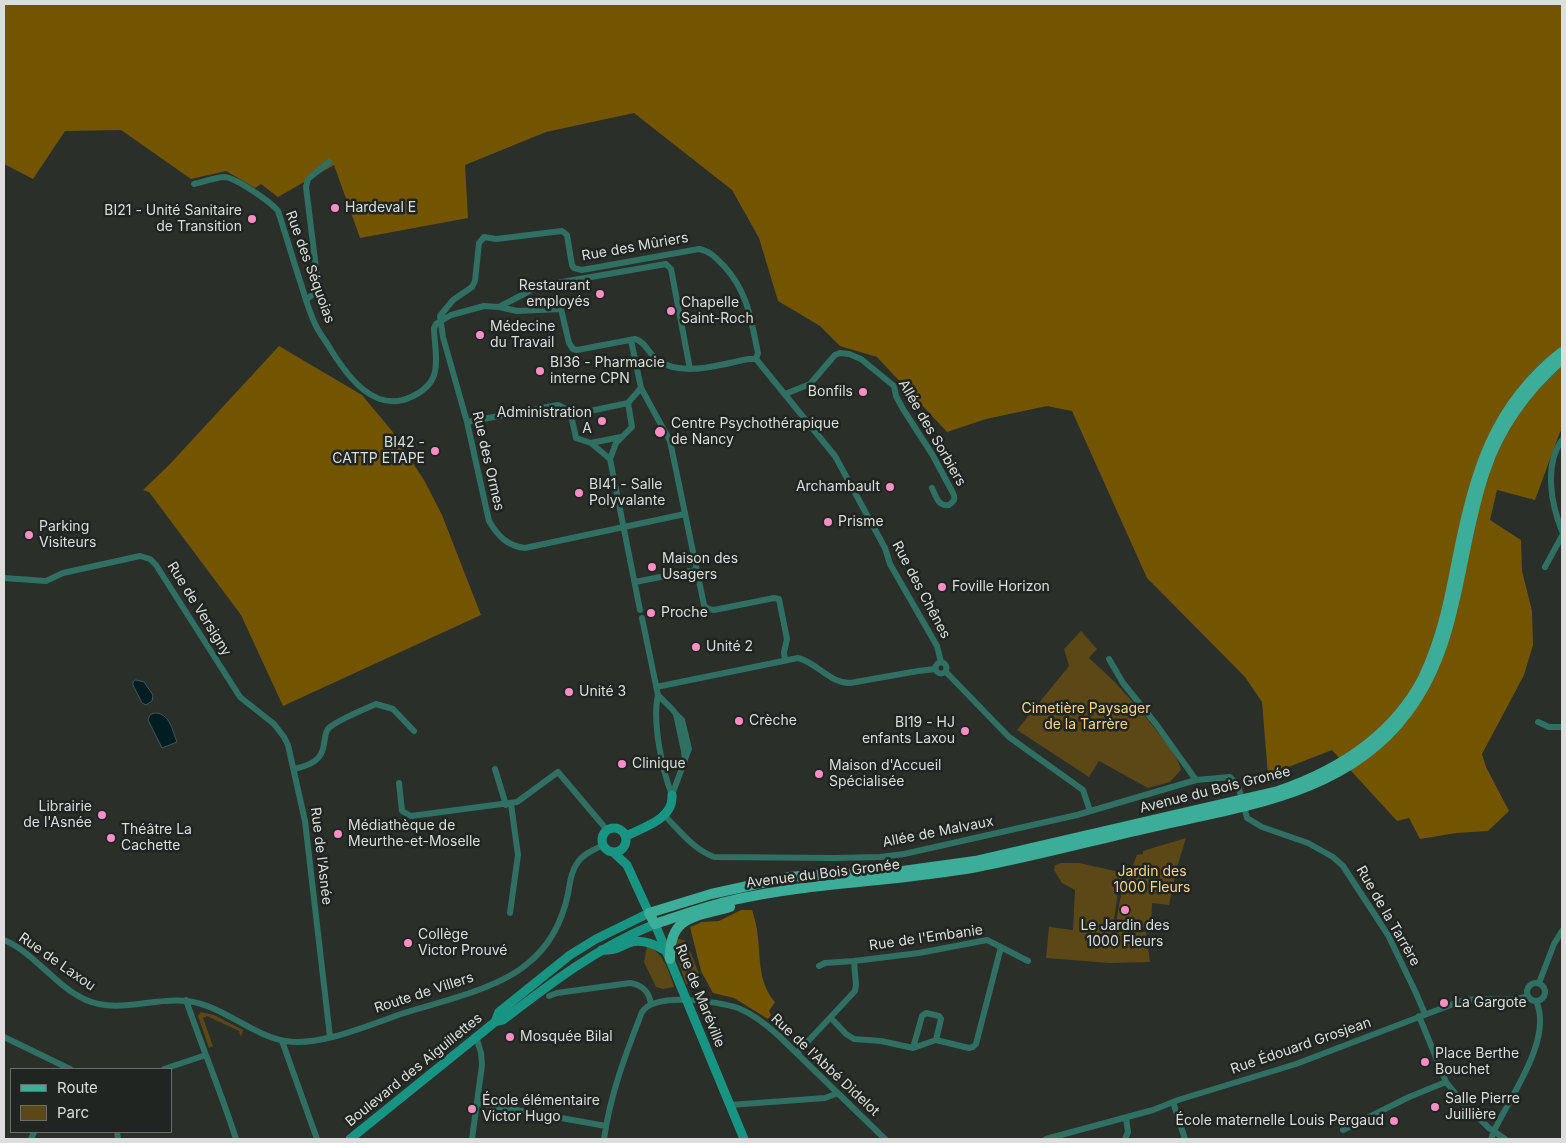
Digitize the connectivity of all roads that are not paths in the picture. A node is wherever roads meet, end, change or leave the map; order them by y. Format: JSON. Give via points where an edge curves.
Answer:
{"nodes":[{"id":1,"x":329,"y":162,"type":"dead end"},
{"id":2,"x":194,"y":184,"type":"dead end"},
{"id":3,"x":306,"y":300,"type":"junction"},
{"id":4,"x":499,"y":307,"type":"junction"},
{"id":5,"x":441,"y":321,"type":"junction"},
{"id":6,"x":631,"y":340,"type":"junction"},
{"id":7,"x":1562,"y":352,"type":"edge"},
{"id":8,"x":1562,"y":359,"type":"edge"},
{"id":9,"x":756,"y":360,"type":"junction"},
{"id":10,"x":690,"y":369,"type":"junction"},
{"id":11,"x":641,"y":388,"type":"junction"},
{"id":12,"x":785,"y":394,"type":"junction"},
{"id":13,"x":628,"y":403,"type":"junction"},
{"id":14,"x":571,"y":415,"type":"junction"},
{"id":15,"x":467,"y":422,"type":"junction"},
{"id":16,"x":621,"y":437,"type":"junction"},
{"id":17,"x":1562,"y":440,"type":"edge"},
{"id":18,"x":591,"y":443,"type":"junction"},
{"id":19,"x":610,"y":459,"type":"junction"},
{"id":20,"x":932,"y":488,"type":"dead end"},
{"id":21,"x":685,"y":514,"type":"junction"},
{"id":22,"x":624,"y":528,"type":"junction"},
{"id":23,"x":1562,"y":531,"type":"edge"},
{"id":24,"x":1562,"y":536,"type":"edge"},
{"id":25,"x":1546,"y":568,"type":"dead end"},
{"id":26,"x":696,"y":570,"type":"junction"},
{"id":27,"x":4,"y":578,"type":"edge"},
{"id":28,"x":635,"y":582,"type":"junction"},
{"id":29,"x":640,"y":610,"type":"dead end"},
{"id":30,"x":642,"y":618,"type":"dead end"},
{"id":31,"x":1109,"y":659,"type":"dead end"},
{"id":32,"x":786,"y":660,"type":"junction"},
{"id":33,"x":941,"y":662,"type":"junction"},
{"id":34,"x":935,"y":669,"type":"junction"},
{"id":35,"x":946,"y":672,"type":"junction"},
{"id":36,"x":656,"y":687,"type":"junction"},
{"id":37,"x":658,"y":695,"type":"junction"},
{"id":38,"x":242,"y":700,"type":"joint"},
{"id":39,"x":1538,"y":722,"type":"dead end"},
{"id":40,"x":1562,"y":727,"type":"edge"},
{"id":41,"x":414,"y":731,"type":"dead end"},
{"id":42,"x":294,"y":769,"type":"junction"},
{"id":43,"x":495,"y":769,"type":"dead end"},
{"id":44,"x":1196,"y":780,"type":"junction"},
{"id":45,"x":399,"y":783,"type":"dead end"},
{"id":46,"x":672,"y":795,"type":"junction"},
{"id":47,"x":1253,"y":801,"type":"junction"},
{"id":48,"x":509,"y":804,"type":"junction"},
{"id":49,"x":1233,"y":805,"type":"junction"},
{"id":50,"x":1090,"y":811,"type":"junction"},
{"id":51,"x":664,"y":815,"type":"junction"},
{"id":52,"x":607,"y":830,"type":"junction"},
{"id":53,"x":626,"y":836,"type":"junction"},
{"id":54,"x":603,"y":845,"type":"junction"},
{"id":55,"x":625,"y":847,"type":"junction"},
{"id":56,"x":614,"y":853,"type":"junction"},
{"id":57,"x":627,"y":865,"type":"junction"},
{"id":58,"x":788,"y":891,"type":"junction"},
{"id":59,"x":510,"y":913,"type":"dead end"},
{"id":60,"x":649,"y":913,"type":"junction"},
{"id":61,"x":654,"y":924,"type":"junction"},
{"id":62,"x":1562,"y":931,"type":"edge"},
{"id":63,"x":4,"y":940,"type":"edge"},
{"id":64,"x":1001,"y":947,"type":"junction"},
{"id":65,"x":601,"y":950,"type":"junction"},
{"id":66,"x":668,"y":955,"type":"junction"},
{"id":67,"x":854,"y":961,"type":"junction"},
{"id":68,"x":1028,"y":961,"type":"dead end"},
{"id":69,"x":819,"y":966,"type":"dead end"},
{"id":70,"x":1539,"y":983,"type":"junction"},
{"id":71,"x":549,"y":996,"type":"dead end"},
{"id":72,"x":1528,"y":996,"type":"junction"},
{"id":73,"x":186,"y":1000,"type":"junction"},
{"id":74,"x":686,"y":1000,"type":"junction"},
{"id":75,"x":1536,"y":1001,"type":"junction"},
{"id":76,"x":651,"y":1004,"type":"junction"},
{"id":77,"x":1422,"y":1015,"type":"junction"},
{"id":78,"x":831,"y":1018,"type":"junction"},
{"id":79,"x":495,"y":1022,"type":"junction"},
{"id":80,"x":4,"y":1036,"type":"edge"},
{"id":81,"x":476,"y":1036,"type":"junction"},
{"id":82,"x":330,"y":1037,"type":"junction"},
{"id":83,"x":936,"y":1040,"type":"junction"},
{"id":84,"x":282,"y":1041,"type":"junction"},
{"id":85,"x":913,"y":1048,"type":"junction"},
{"id":86,"x":796,"y":1053,"type":"junction"},
{"id":87,"x":206,"y":1055,"type":"junction"},
{"id":88,"x":55,"y":1066,"type":"edge"},
{"id":89,"x":167,"y":1068,"type":"edge"},
{"id":90,"x":1446,"y":1082,"type":"junction"},
{"id":91,"x":838,"y":1094,"type":"junction"},
{"id":92,"x":1173,"y":1102,"type":"junction"},
{"id":93,"x":477,"y":1103,"type":"junction"},
{"id":94,"x":730,"y":1105,"type":"junction"},
{"id":95,"x":1126,"y":1118,"type":"junction"},
{"id":96,"x":606,"y":1126,"type":"junction"},
{"id":97,"x":1342,"y":1130,"type":"dead end"},
{"id":98,"x":1492,"y":1136,"type":"edge"},
{"id":99,"x":236,"y":1139,"type":"edge"},
{"id":100,"x":317,"y":1139,"type":"edge"},
{"id":101,"x":350,"y":1139,"type":"edge"},
{"id":102,"x":472,"y":1139,"type":"edge"},
{"id":103,"x":604,"y":1139,"type":"edge"},
{"id":104,"x":744,"y":1139,"type":"edge"},
{"id":105,"x":885,"y":1139,"type":"edge"},
{"id":106,"x":1046,"y":1139,"type":"edge"},
{"id":107,"x":1124,"y":1139,"type":"edge"},
{"id":108,"x":1185,"y":1139,"type":"edge"},
{"id":109,"x":1505,"y":1139,"type":"edge"}],
"edges":[{"from":1,"to":3,"type":"street","via":[[308,179],[306,187],[318,284],[316,292]]},
{"from":2,"to":3,"type":"street","name":"Rue des Séquoias","via":[[224,177],[232,179],[272,204],[278,211]]},
{"from":3,"to":5,"type":"street","name":"Rue des Séquoias","via":[[315,324],[337,359],[360,388],[383,400],[400,401],[428,386],[436,370],[434,328]]},
{"from":4,"to":5,"type":"street","via":[[484,306],[460,311]]},
{"from":4,"to":6,"type":"street","via":[[517,311],[561,309],[573,349]]},
{"from":4,"to":10,"type":"street","via":[[539,286],[666,264],[671,269]]},
{"from":5,"to":9,"type":"street","name":"Rue des Mûriers","via":[[440,316],[448,304],[472,287],[475,281],[481,239],[562,231],[567,235],[572,265],[578,270],[707,250],[733,277],[748,305],[758,353]]},
{"from":5,"to":15,"type":"street","name":"Rue des Ormes"},
{"from":6,"to":10,"type":"street","via":[[639,340],[652,356],[666,365]]},
{"from":6,"to":11,"type":"street"},
{"from":7,"to":47,"type":"main road","name":"Avenue du Bois Gronée","via":[[1522,390],[1489,443],[1472,491],[1440,634],[1422,679],[1408,701],[1378,737],[1346,761],[1300,784]]},
{"from":8,"to":47,"type":"main road","name":"Avenue du Bois Gronée","via":[[1520,404],[1491,455],[1476,499],[1446,636],[1431,675],[1416,701],[1385,739],[1350,767],[1309,787]]},
{"from":9,"to":10,"type":"street"},
{"from":9,"to":12,"type":"street","name":"Rue des Chênes"},
{"from":11,"to":13,"type":"street"},
{"from":11,"to":21,"type":"street","via":[[670,441]]},
{"from":12,"to":20,"type":"street","name":"Allée des Sorbiers","via":[[810,384],[835,355],[848,354],[861,359],[894,386],[900,402],[955,496],[954,501],[949,505],[942,504]]},
{"from":12,"to":33,"type":"street","name":"Rue des Chênes","via":[[835,456],[885,548],[890,564],[937,646]]},
{"from":13,"to":14,"type":"street"},
{"from":13,"to":16,"type":"street","via":[[632,427]]},
{"from":14,"to":15,"type":"street","via":[[558,405]]},
{"from":14,"to":18,"type":"street","via":[[576,438]]},
{"from":15,"to":22,"type":"street","name":"Rue des Ormes","via":[[489,521],[504,540],[515,547],[526,548]]},
{"from":16,"to":18,"type":"street"},
{"from":16,"to":19,"type":"street"},
{"from":17,"to":23,"type":"street","via":[[1551,478]]},
{"from":18,"to":19,"type":"street"},
{"from":19,"to":22,"type":"street"},
{"from":21,"to":22,"type":"street","name":"Rue des Ormes"},
{"from":21,"to":26,"type":"street"},
{"from":22,"to":28,"type":"street"},
{"from":24,"to":25,"type":"street"},
{"from":26,"to":28,"type":"street"},
{"from":26,"to":32,"type":"street","via":[[704,605],[711,610],[779,599],[787,639]]},
{"from":27,"to":38,"type":"street","name":"Rue de Versigny","via":[[42,581],[63,573],[140,556],[150,558]]},
{"from":28,"to":29,"type":"street"},
{"from":30,"to":36,"type":"street"},
{"from":31,"to":44,"type":"street","via":[[1123,683]]},
{"from":32,"to":34,"type":"street","via":[[804,660],[843,683]]},
{"from":32,"to":36,"type":"street"},
{"from":33,"to":34,"type":"street"},
{"from":33,"to":35,"type":"street","via":[[946,665]]},
{"from":34,"to":35,"type":"street","via":[[940,674]]},
{"from":35,"to":50,"type":"street","via":[[1009,737],[1083,790]]},
{"from":36,"to":37,"type":"street"},
{"from":37,"to":46,"type":"street","via":[[656,726]]},
{"from":37,"to":46,"type":"street","via":[[676,714],[684,760]]},
{"from":38,"to":42,"type":"street","name":"Rue de l'Asnée","via":[[280,730]]},
{"from":39,"to":40,"type":"street","via":[[1549,727]]},
{"from":41,"to":42,"type":"street","via":[[393,708],[376,704],[332,725],[326,733],[320,758]]},
{"from":42,"to":82,"type":"street","name":"Rue de l'Asnée","via":[[305,821]]},
{"from":43,"to":48,"type":"street"},
{"from":44,"to":50,"type":"street","name":"Allée de Malvaux"},
{"from":44,"to":77,"type":"street","name":"Rue de la Tarrère","via":[[1233,779],[1247,818],[1264,828],[1308,843],[1343,866],[1390,941]]},
{"from":45,"to":48,"type":"street","via":[[402,811],[411,816]]},
{"from":46,"to":51,"type":"main road","via":[[671,805]]},
{"from":47,"to":49,"type":"main road","name":"Avenue du Bois Gronée"},
{"from":48,"to":52,"type":"street","via":[[523,799],[558,772]]},
{"from":48,"to":59,"type":"street","via":[[518,855]]},
{"from":49,"to":58,"type":"main road","name":"Avenue du Bois Gronée","via":[[977,867]]},
{"from":49,"to":60,"type":"main road","name":"Avenue du Bois Gronée","via":[[975,861],[888,873],[789,877],[711,894]]},
{"from":50,"to":51,"type":"street","name":"Allée de Malvaux","via":[[904,854],[835,858],[714,857],[697,847]]},
{"from":51,"to":53,"type":"main road"},
{"from":52,"to":53,"type":"main road","via":[[616,828]]},
{"from":52,"to":54,"type":"main road","via":[[602,837]]},
{"from":53,"to":55,"type":"main road"},
{"from":54,"to":56,"type":"main road"},
{"from":54,"to":82,"type":"street","name":"Route de Villers","via":[[578,861],[555,932],[536,957],[519,971],[470,992]]},
{"from":55,"to":56,"type":"main road"},
{"from":55,"to":57,"type":"main road","name":"Rue de Maréville"},
{"from":56,"to":57,"type":"main road","name":"Rue de Maréville"},
{"from":57,"to":60,"type":"main road","name":"Rue de Maréville"},
{"from":58,"to":61,"type":"main road","name":"Avenue du Bois Gronée","via":[[723,902]]},
{"from":58,"to":66,"type":"main road","via":[[782,896],[683,922],[673,934]]},
{"from":60,"to":61,"type":"main road","name":"Rue de Maréville"},
{"from":60,"to":79,"type":"main road","name":"Boulevard des Aiguillettes","via":[[570,955],[499,1012]]},
{"from":61,"to":65,"type":"main road","name":"Boulevard des Aiguillettes"},
{"from":61,"to":66,"type":"main road","name":"Rue de Maréville"},
{"from":62,"to":70,"type":"street"},
{"from":63,"to":73,"type":"street","name":"Rue de Laxou","via":[[80,997],[92,1002],[112,1006]]},
{"from":64,"to":67,"type":"street","name":"Rue de l'Embanie","via":[[985,940]]},
{"from":64,"to":68,"type":"street","name":"Rue de l'Embanie"},
{"from":64,"to":83,"type":"street","via":[[976,1044],[969,1048]]},
{"from":65,"to":66,"type":"main road","via":[[613,950],[639,941]]},
{"from":65,"to":79,"type":"main road","name":"Boulevard des Aiguillettes","via":[[503,1020]]},
{"from":66,"to":74,"type":"main road","name":"Rue de Maréville"},
{"from":67,"to":69,"type":"street","name":"Rue de l'Embanie","via":[[825,962]]},
{"from":67,"to":78,"type":"street","name":"Rue de l'Embanie","via":[[855,992]]},
{"from":70,"to":72,"type":"street","via":[[1530,985]]},
{"from":70,"to":75,"type":"street","via":[[1544,993]]},
{"from":71,"to":76,"type":"street","via":[[630,983],[646,989]]},
{"from":72,"to":75,"type":"street"},
{"from":72,"to":77,"type":"street","name":"Rue Édouard Grosjean","via":[[1496,1000],[1478,997]]},
{"from":73,"to":84,"type":"street","name":"Route de Villers","via":[[208,1006]]},
{"from":73,"to":87,"type":"street"},
{"from":74,"to":76,"type":"street","name":"Rue de l'Abbé Didelot"},
{"from":74,"to":86,"type":"street","name":"Rue de l'Abbé Didelot","via":[[738,1008],[766,1025]]},
{"from":74,"to":94,"type":"main road","name":"Rue de Maréville"},
{"from":75,"to":98,"type":"street","via":[[1540,1016],[1534,1052]]},
{"from":76,"to":96,"type":"street","via":[[642,1012],[625,1057]]},
{"from":77,"to":90,"type":"street"},
{"from":77,"to":92,"type":"street","name":"Rue Édouard Grosjean","via":[[1296,1064]]},
{"from":78,"to":85,"type":"street","via":[[854,1039]]},
{"from":78,"to":86,"type":"street","name":"Rue de l'Embanie"},
{"from":79,"to":81,"type":"main road","name":"Boulevard des Aiguillettes"},
{"from":80,"to":88,"type":"street"},
{"from":81,"to":93,"type":"street","via":[[482,1057]]},
{"from":81,"to":101,"type":"main road","name":"Boulevard des Aiguillettes"},
{"from":82,"to":84,"type":"street","name":"Route de Villers","via":[[301,1042]]},
{"from":83,"to":85,"type":"street"},
{"from":83,"to":85,"type":"street","via":[[941,1019],[926,1013],[922,1016]]},
{"from":84,"to":100,"type":"street"},
{"from":86,"to":91,"type":"street","name":"Rue de l'Abbé Didelot"},
{"from":87,"to":89,"type":"street"},
{"from":87,"to":99,"type":"street"},
{"from":90,"to":97,"type":"street"},
{"from":90,"to":98,"type":"street"},
{"from":91,"to":94,"type":"street","via":[[825,1098]]},
{"from":91,"to":105,"type":"street","name":"Rue de l'Abbé Didelot"},
{"from":92,"to":95,"type":"street","name":"Rue Édouard Grosjean"},
{"from":92,"to":108,"type":"street"},
{"from":93,"to":96,"type":"street"},
{"from":93,"to":102,"type":"street"},
{"from":94,"to":104,"type":"main road","name":"Rue de Maréville"},
{"from":95,"to":106,"type":"street","name":"Rue Édouard Grosjean"},
{"from":95,"to":107,"type":"street","via":[[1128,1132]]},
{"from":96,"to":103,"type":"street"},
{"from":98,"to":109,"type":"street"}]}
